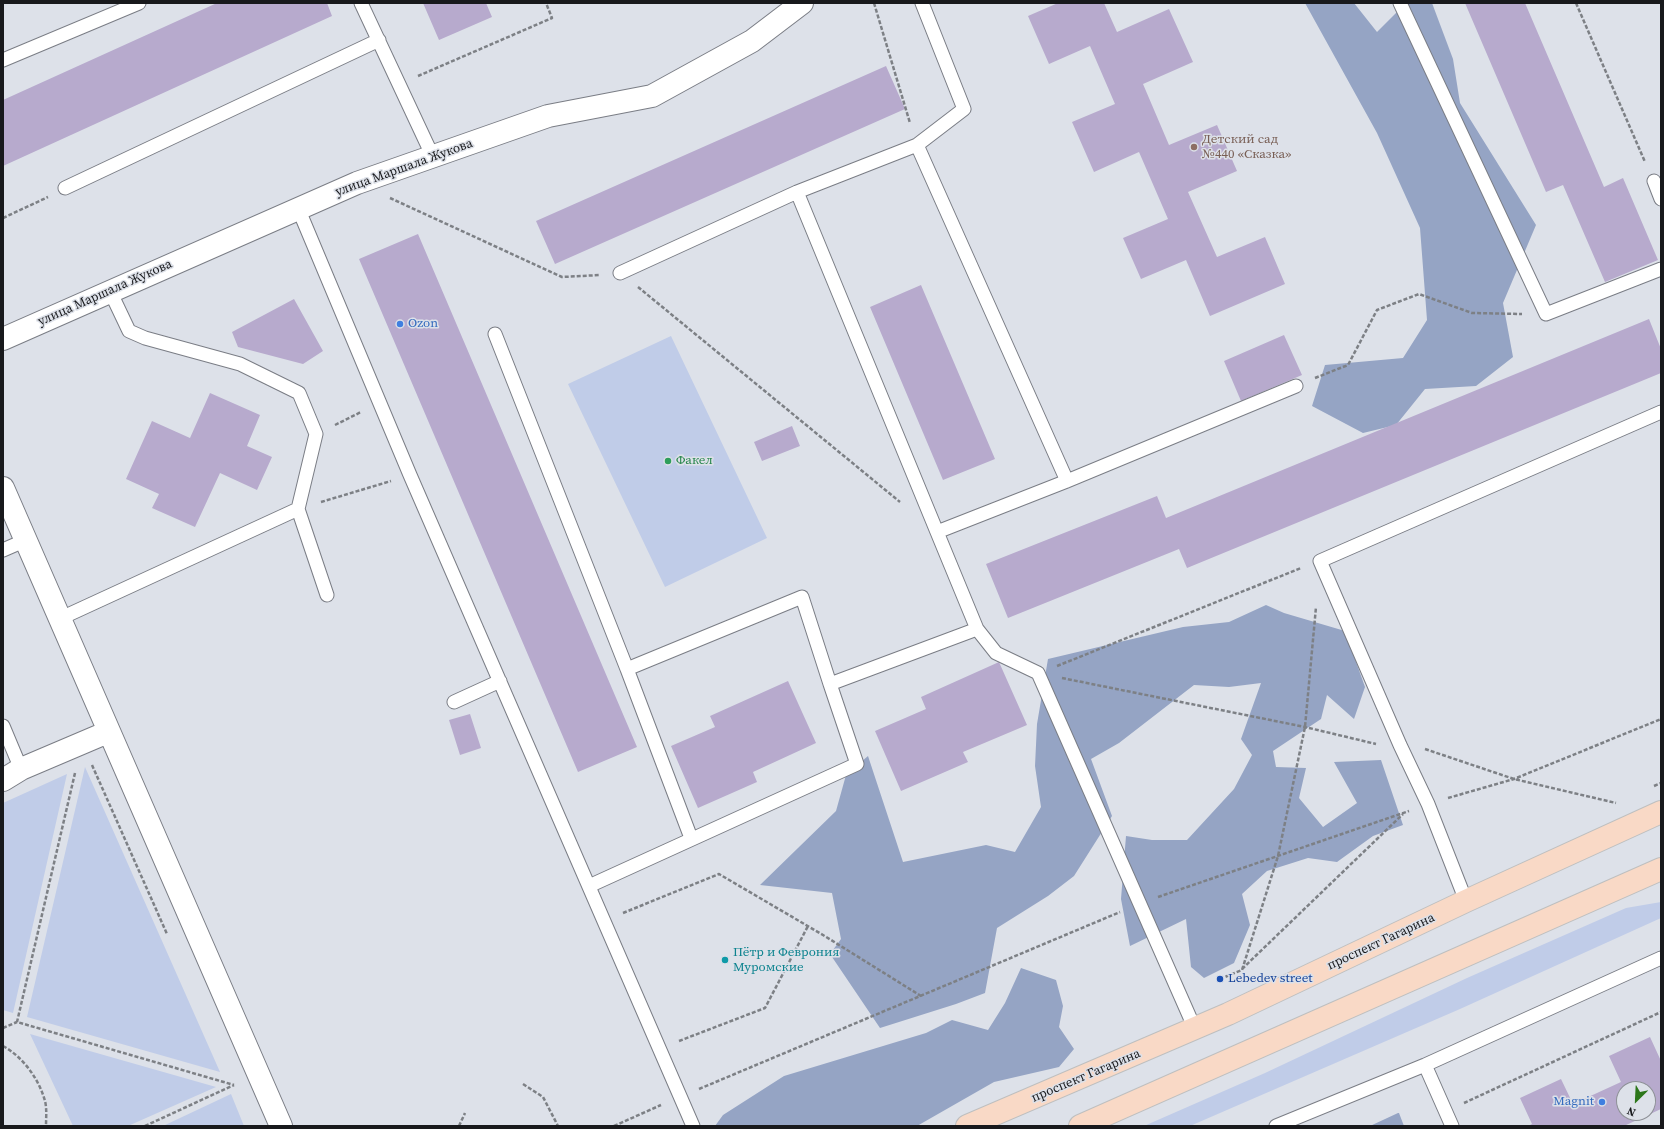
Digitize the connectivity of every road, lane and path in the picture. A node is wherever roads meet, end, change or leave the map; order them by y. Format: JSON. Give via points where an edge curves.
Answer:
{"nodes":[{"id":1,"x":139,"y":3,"type":"edge"},
{"id":2,"x":361,"y":3,"type":"edge"},
{"id":3,"x":546,"y":3,"type":"edge"},
{"id":4,"x":874,"y":3,"type":"edge"},
{"id":5,"x":922,"y":3,"type":"edge"},
{"id":6,"x":1400,"y":3,"type":"edge"},
{"id":7,"x":1576,"y":3,"type":"edge"},
{"id":8,"x":798,"y":4,"type":"edge"},
{"id":9,"x":379,"y":40,"type":"junction"},
{"id":10,"x":3,"y":60,"type":"edge"},
{"id":11,"x":399,"y":85,"type":"junction"},
{"id":12,"x":916,"y":145,"type":"junction"},
{"id":13,"x":433,"y":157,"type":"junction"},
{"id":14,"x":1654,"y":181,"type":"joint"},
{"id":15,"x":357,"y":183,"type":"junction"},
{"id":16,"x":65,"y":188,"type":"joint"},
{"id":17,"x":797,"y":192,"type":"junction"},
{"id":18,"x":1661,"y":199,"type":"edge"},
{"id":19,"x":298,"y":208,"type":"junction"},
{"id":20,"x":3,"y":218,"type":"edge"},
{"id":21,"x":1661,"y":269,"type":"edge"},
{"id":22,"x":620,"y":273,"type":"junction"},
{"id":23,"x":110,"y":291,"type":"junction"},
{"id":24,"x":1546,"y":314,"type":"junction"},
{"id":25,"x":495,"y":334,"type":"dead end"},
{"id":26,"x":3,"y":339,"type":"edge"},
{"id":27,"x":1296,"y":386,"type":"joint"},
{"id":28,"x":380,"y":403,"type":"junction"},
{"id":29,"x":1661,"y":412,"type":"edge"},
{"id":30,"x":316,"y":434,"type":"junction"},
{"id":31,"x":410,"y":475,"type":"junction"},
{"id":32,"x":1067,"y":481,"type":"junction"},
{"id":33,"x":3,"y":488,"type":"edge"},
{"id":34,"x":907,"y":507,"type":"dead end"},
{"id":35,"x":298,"y":509,"type":"junction"},
{"id":36,"x":937,"y":532,"type":"junction"},
{"id":37,"x":26,"y":540,"type":"junction"},
{"id":38,"x":3,"y":550,"type":"edge"},
{"id":39,"x":1320,"y":561,"type":"junction"},
{"id":40,"x":328,"y":595,"type":"dead end"},
{"id":41,"x":1317,"y":600,"type":"dead end"},
{"id":42,"x":59,"y":619,"type":"junction"},
{"id":43,"x":977,"y":628,"type":"junction"},
{"id":44,"x":627,"y":669,"type":"junction"},
{"id":45,"x":1038,"y":673,"type":"junction"},
{"id":46,"x":500,"y":681,"type":"junction"},
{"id":47,"x":830,"y":684,"type":"junction"},
{"id":48,"x":454,"y":702,"type":"dead end"},
{"id":49,"x":3,"y":726,"type":"edge"},
{"id":50,"x":1305,"y":727,"type":"junction"},
{"id":51,"x":108,"y":732,"type":"junction"},
{"id":52,"x":82,"y":743,"type":"junction"},
{"id":53,"x":1400,"y":745,"type":"junction"},
{"id":54,"x":12,"y":774,"type":"edge"},
{"id":55,"x":1661,"y":783,"type":"edge"},
{"id":56,"x":1648,"y":789,"type":"dead end"},
{"id":57,"x":1623,"y":800,"type":"dead end"},
{"id":58,"x":1661,"y":812,"type":"edge"},
{"id":59,"x":1404,"y":813,"type":"dead end"},
{"id":60,"x":691,"y":838,"type":"junction"},
{"id":61,"x":1661,"y":869,"type":"edge"},
{"id":62,"x":589,"y":886,"type":"junction"},
{"id":63,"x":1466,"y":901,"type":"junction"},
{"id":64,"x":626,"y":920,"type":"dead end"},
{"id":65,"x":808,"y":926,"type":"junction"},
{"id":66,"x":170,"y":940,"type":"dead end"},
{"id":67,"x":1661,"y":958,"type":"edge"},
{"id":68,"x":1242,"y":970,"type":"junction"},
{"id":69,"x":1220,"y":979,"type":"dead end"},
{"id":70,"x":921,"y":996,"type":"dead end"},
{"id":71,"x":1661,"y":1012,"type":"edge"},
{"id":72,"x":18,"y":1022,"type":"junction"},
{"id":73,"x":3,"y":1028,"type":"edge"},
{"id":74,"x":1195,"y":1029,"type":"junction"},
{"id":75,"x":676,"y":1034,"type":"dead end"},
{"id":76,"x":679,"y":1041,"type":"junction"},
{"id":77,"x":3,"y":1046,"type":"edge"},
{"id":78,"x":682,"y":1048,"type":"dead end"},
{"id":79,"x":1424,"y":1065,"type":"junction"},
{"id":80,"x":258,"y":1075,"type":"junction"},
{"id":81,"x":231,"y":1078,"type":"dead end"},
{"id":82,"x":697,"y":1082,"type":"dead end"},
{"id":83,"x":523,"y":1084,"type":"dead end"},
{"id":84,"x":234,"y":1085,"type":"junction"},
{"id":85,"x":700,"y":1089,"type":"dead end"},
{"id":86,"x":1446,"y":1112,"type":"junction"},
{"id":87,"x":465,"y":1113,"type":"dead end"},
{"id":88,"x":46,"y":1126,"type":"edge"},
{"id":89,"x":145,"y":1126,"type":"edge"},
{"id":90,"x":281,"y":1126,"type":"edge"},
{"id":91,"x":459,"y":1126,"type":"edge"},
{"id":92,"x":558,"y":1126,"type":"edge"},
{"id":93,"x":693,"y":1126,"type":"edge"},
{"id":94,"x":967,"y":1126,"type":"edge"},
{"id":95,"x":1080,"y":1126,"type":"edge"},
{"id":96,"x":1276,"y":1126,"type":"edge"},
{"id":97,"x":1452,"y":1126,"type":"edge"}],
"edges":[{"from":1,"to":10,"type":"lane"},
{"from":2,"to":9,"type":"lane"},
{"from":3,"to":11,"type":"path","via":[[552,18]]},
{"from":4,"to":12,"type":"path"},
{"from":5,"to":12,"type":"lane","via":[[964,109]]},
{"from":6,"to":24,"type":"lane"},
{"from":7,"to":14,"type":"path"},
{"from":8,"to":13,"type":"street","name":"улица Маршала Жукова","via":[[752,41],[652,96],[548,116]]},
{"from":9,"to":11,"type":"lane"},
{"from":9,"to":16,"type":"lane"},
{"from":11,"to":13,"type":"lane"},
{"from":12,"to":17,"type":"lane"},
{"from":12,"to":32,"type":"lane"},
{"from":13,"to":15,"type":"street","name":"улица Маршала Жукова"},
{"from":14,"to":18,"type":"lane"},
{"from":15,"to":19,"type":"street","name":"улица Маршала Жукова"},
{"from":15,"to":22,"type":"path","via":[[562,277]]},
{"from":16,"to":20,"type":"path"},
{"from":17,"to":22,"type":"lane"},
{"from":17,"to":36,"type":"lane"},
{"from":19,"to":23,"type":"street","name":"улица Маршала Жукова"},
{"from":19,"to":28,"type":"lane"},
{"from":21,"to":24,"type":"lane"},
{"from":22,"to":34,"type":"path"},
{"from":23,"to":26,"type":"street","name":"улица Маршала Жукова"},
{"from":23,"to":30,"type":"lane","via":[[129,331],[145,338],[240,364],[299,393]]},
{"from":24,"to":27,"type":"path","via":[[1472,313],[1419,294],[1377,310],[1348,364]]},
{"from":25,"to":44,"type":"lane"},
{"from":27,"to":32,"type":"lane"},
{"from":28,"to":30,"type":"path"},
{"from":28,"to":31,"type":"lane"},
{"from":29,"to":39,"type":"lane"},
{"from":30,"to":35,"type":"lane"},
{"from":31,"to":35,"type":"path"},
{"from":31,"to":46,"type":"lane"},
{"from":32,"to":36,"type":"lane"},
{"from":33,"to":37,"type":"street"},
{"from":35,"to":40,"type":"lane"},
{"from":35,"to":42,"type":"lane"},
{"from":36,"to":43,"type":"lane"},
{"from":37,"to":38,"type":"lane"},
{"from":37,"to":42,"type":"street"},
{"from":39,"to":45,"type":"path"},
{"from":39,"to":53,"type":"lane"},
{"from":41,"to":50,"type":"path"},
{"from":42,"to":51,"type":"street"},
{"from":43,"to":45,"type":"lane","via":[[996,653]]},
{"from":43,"to":47,"type":"lane"},
{"from":44,"to":47,"type":"lane","via":[[802,597]]},
{"from":44,"to":60,"type":"lane"},
{"from":45,"to":50,"type":"path"},
{"from":45,"to":74,"type":"lane"},
{"from":46,"to":48,"type":"lane"},
{"from":46,"to":62,"type":"lane"},
{"from":47,"to":60,"type":"lane","via":[[857,764]]},
{"from":49,"to":54,"type":"lane"},
{"from":50,"to":53,"type":"path","via":[[1392,748]]},
{"from":50,"to":68,"type":"path","via":[[1278,856]]},
{"from":51,"to":52,"type":"street"},
{"from":51,"to":80,"type":"street"},
{"from":52,"to":54,"type":"street"},
{"from":52,"to":66,"type":"path"},
{"from":52,"to":72,"type":"path"},
{"from":53,"to":57,"type":"path","via":[[1407,743],[1514,779],[1616,803]]},
{"from":53,"to":63,"type":"lane","via":[[1428,804]]},
{"from":55,"to":56,"type":"path"},
{"from":58,"to":63,"type":"main road","name":"проспект Гагарина"},
{"from":59,"to":68,"type":"path"},
{"from":60,"to":62,"type":"lane"},
{"from":61,"to":95,"type":"main road"},
{"from":62,"to":93,"type":"lane"},
{"from":63,"to":74,"type":"main road","name":"проспект Гагарина"},
{"from":64,"to":65,"type":"path","via":[[623,913],[719,874]]},
{"from":65,"to":70,"type":"path"},
{"from":65,"to":76,"type":"path","via":[[765,1008]]},
{"from":67,"to":79,"type":"lane"},
{"from":68,"to":69,"type":"path"},
{"from":71,"to":86,"type":"path"},
{"from":72,"to":73,"type":"path"},
{"from":72,"to":84,"type":"path"},
{"from":74,"to":94,"type":"main road","name":"проспект Гагарина"},
{"from":75,"to":76,"type":"path"},
{"from":76,"to":78,"type":"path"},
{"from":77,"to":88,"type":"path","via":[[12,1050],[33,1073],[45,1102]]},
{"from":79,"to":86,"type":"lane"},
{"from":79,"to":96,"type":"lane"},
{"from":80,"to":84,"type":"path"},
{"from":80,"to":90,"type":"street"},
{"from":81,"to":84,"type":"path"},
{"from":82,"to":85,"type":"path"},
{"from":83,"to":92,"type":"path","via":[[543,1097]]},
{"from":84,"to":89,"type":"path"},
{"from":86,"to":97,"type":"lane"},
{"from":87,"to":91,"type":"path"}]}
